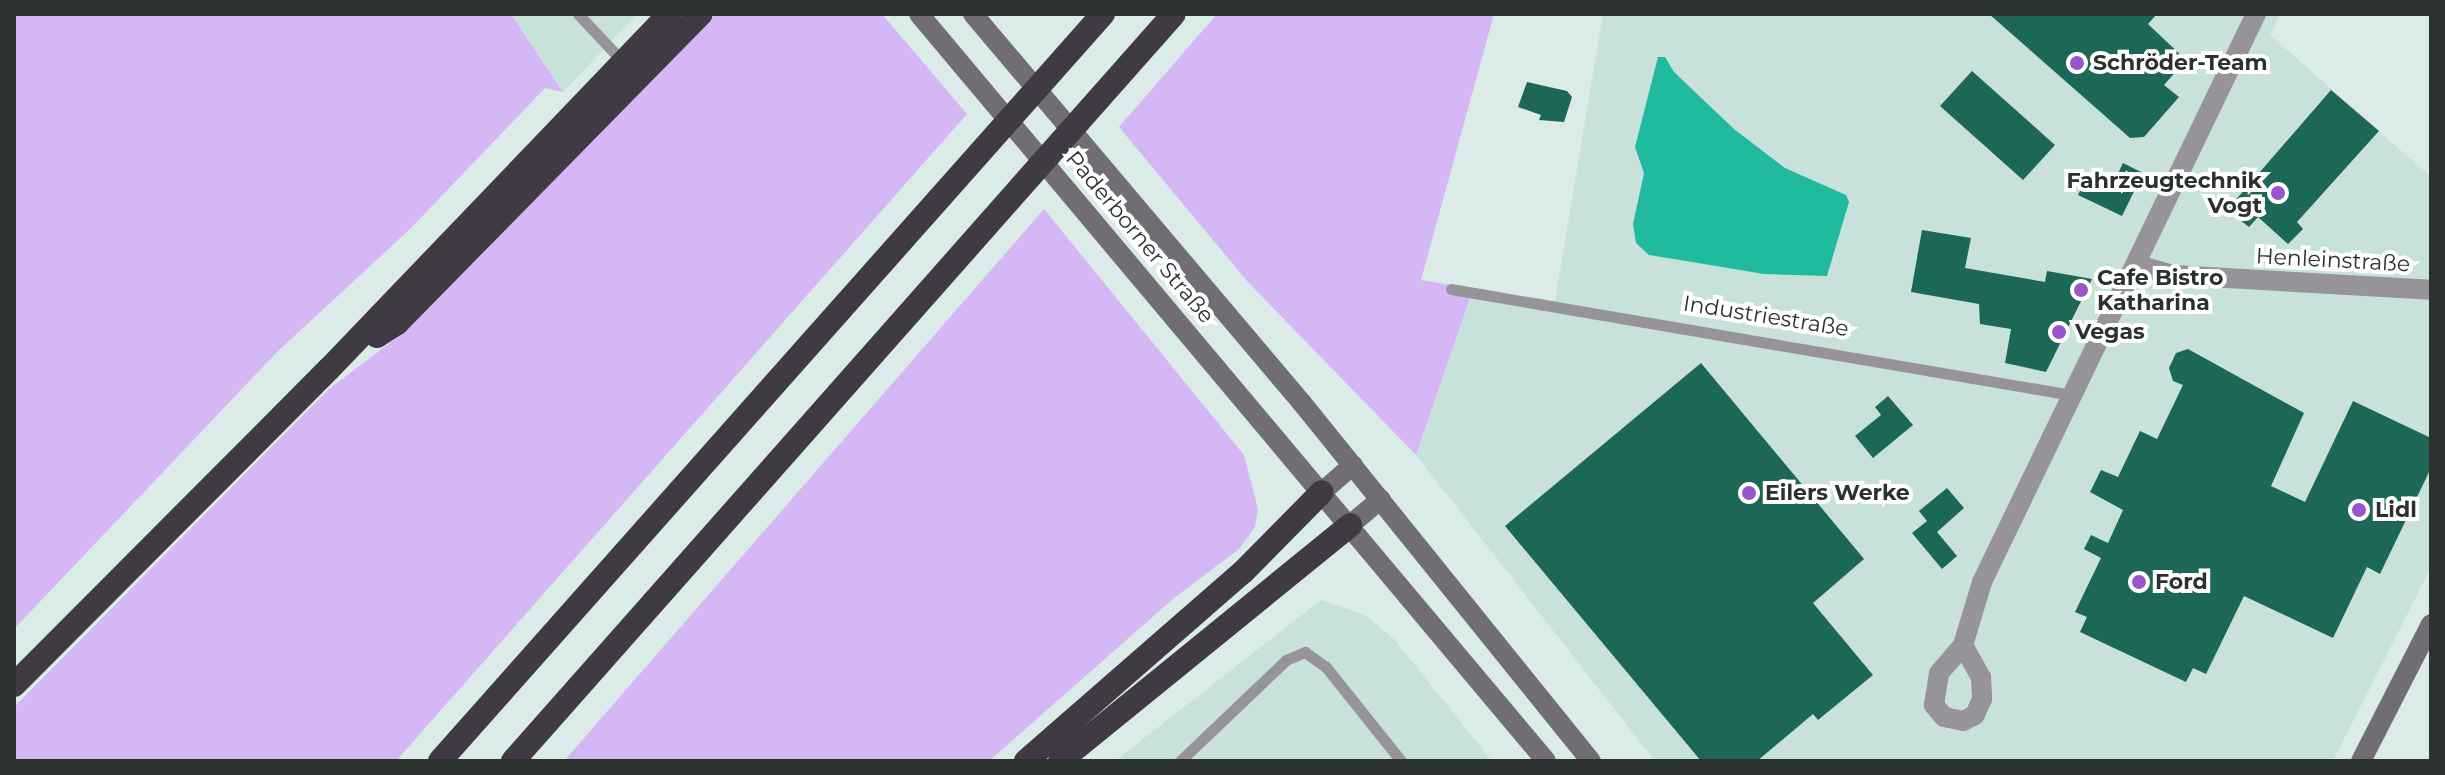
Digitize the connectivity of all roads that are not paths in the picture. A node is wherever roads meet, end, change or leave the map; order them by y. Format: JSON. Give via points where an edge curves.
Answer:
{"nodes":[{"id":1,"x":578,"y":14,"type":"edge"},
{"id":2,"x":670,"y":14,"type":"edge"},
{"id":3,"x":701,"y":14,"type":"edge"},
{"id":4,"x":919,"y":14,"type":"edge"},
{"id":5,"x":973,"y":14,"type":"edge"},
{"id":6,"x":1174,"y":14,"type":"edge"},
{"id":7,"x":2254,"y":15,"type":"edge"},
{"id":8,"x":1096,"y":22,"type":"edge"},
{"id":9,"x":624,"y":62,"type":"junction"},
{"id":10,"x":2138,"y":265,"type":"junction"},
{"id":11,"x":1451,"y":289,"type":"dead end"},
{"id":12,"x":2431,"y":290,"type":"edge"},
{"id":13,"x":329,"y":369,"type":"junction"},
{"id":14,"x":2072,"y":395,"type":"junction"},
{"id":15,"x":1353,"y":465,"type":"junction"},
{"id":16,"x":1322,"y":492,"type":"junction"},
{"id":17,"x":1381,"y":499,"type":"junction"},
{"id":18,"x":1350,"y":525,"type":"junction"},
{"id":19,"x":2431,"y":624,"type":"edge"},
{"id":20,"x":1963,"y":645,"type":"dead end"},
{"id":21,"x":14,"y":685,"type":"edge"},
{"id":22,"x":440,"y":761,"type":"edge"},
{"id":23,"x":513,"y":761,"type":"edge"},
{"id":24,"x":1026,"y":761,"type":"edge"},
{"id":25,"x":1060,"y":761,"type":"edge"},
{"id":26,"x":1180,"y":761,"type":"edge"},
{"id":27,"x":1401,"y":761,"type":"edge"},
{"id":28,"x":1546,"y":761,"type":"edge"},
{"id":29,"x":1591,"y":761,"type":"edge"},
{"id":30,"x":2361,"y":761,"type":"edge"}],
"edges":[{"from":1,"to":9,"type":"lane"},
{"from":2,"to":9,"type":"highway"},
{"from":3,"to":13,"type":"highway","via":[[397,323]]},
{"from":4,"to":16,"type":"main road","name":"Paderborner Straße"},
{"from":5,"to":15,"type":"main road","name":"Paderborner Straße"},
{"from":6,"to":23,"type":"highway"},
{"from":7,"to":10,"type":"street"},
{"from":8,"to":22,"type":"highway"},
{"from":9,"to":13,"type":"highway"},
{"from":10,"to":12,"type":"street","name":"Henleinstraße","via":[[2174,275]]},
{"from":10,"to":14,"type":"street"},
{"from":11,"to":14,"type":"lane","name":"Industriestraße"},
{"from":13,"to":21,"type":"highway"},
{"from":14,"to":20,"type":"street","via":[[1982,582]]},
{"from":15,"to":16,"type":"main road"},
{"from":15,"to":17,"type":"main road","name":"Paderborner Straße"},
{"from":16,"to":18,"type":"main road","name":"Paderborner Straße"},
{"from":16,"to":24,"type":"highway","via":[[1243,572]]},
{"from":17,"to":18,"type":"main road"},
{"from":17,"to":29,"type":"main road","name":"Paderborner Straße"},
{"from":18,"to":25,"type":"highway"},
{"from":18,"to":28,"type":"main road","name":"Paderborner Straße"},
{"from":19,"to":30,"type":"main road"},
{"from":26,"to":27,"type":"lane","via":[[1286,660],[1305,652],[1326,667]]}]}
